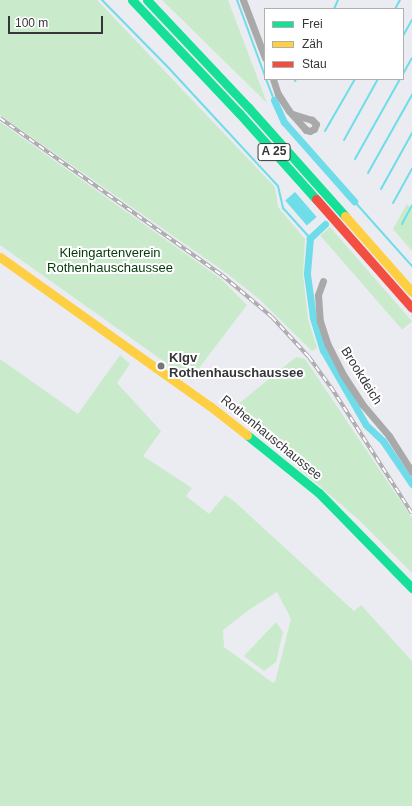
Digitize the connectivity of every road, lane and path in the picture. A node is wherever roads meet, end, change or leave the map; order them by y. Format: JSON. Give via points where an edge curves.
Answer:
{"nodes":[{"id":1,"x":132,"y":0,"type":"edge"},
{"id":2,"x":147,"y":0,"type":"edge"},
{"id":3,"x":243,"y":0,"type":"edge"},
{"id":4,"x":264,"y":55,"type":"edge"},
{"id":5,"x":273,"y":80,"type":"edge"},
{"id":6,"x":292,"y":114,"type":"dead end"},
{"id":7,"x":0,"y":257,"type":"edge"},
{"id":8,"x":323,"y":281,"type":"dead end"},
{"id":9,"x":412,"y":292,"type":"edge"},
{"id":10,"x":412,"y":308,"type":"edge"},
{"id":11,"x":412,"y":472,"type":"edge"},
{"id":12,"x":412,"y":588,"type":"edge"}],
"edges":[{"from":1,"to":10,"type":"main road","number":"A 25","via":[[240,113]]},
{"from":2,"to":9,"type":"main road","number":"A 25","via":[[253,113]]},
{"from":3,"to":4,"type":"street"},
{"from":5,"to":6,"type":"street","via":[[284,104]]},
{"from":7,"to":12,"type":"main road","name":"Rothenhauschaussee","via":[[210,406],[268,451],[324,498]]},
{"from":8,"to":11,"type":"street","name":"Brookdeich","via":[[318,302],[320,321],[328,345],[362,404],[389,436]]}]}
